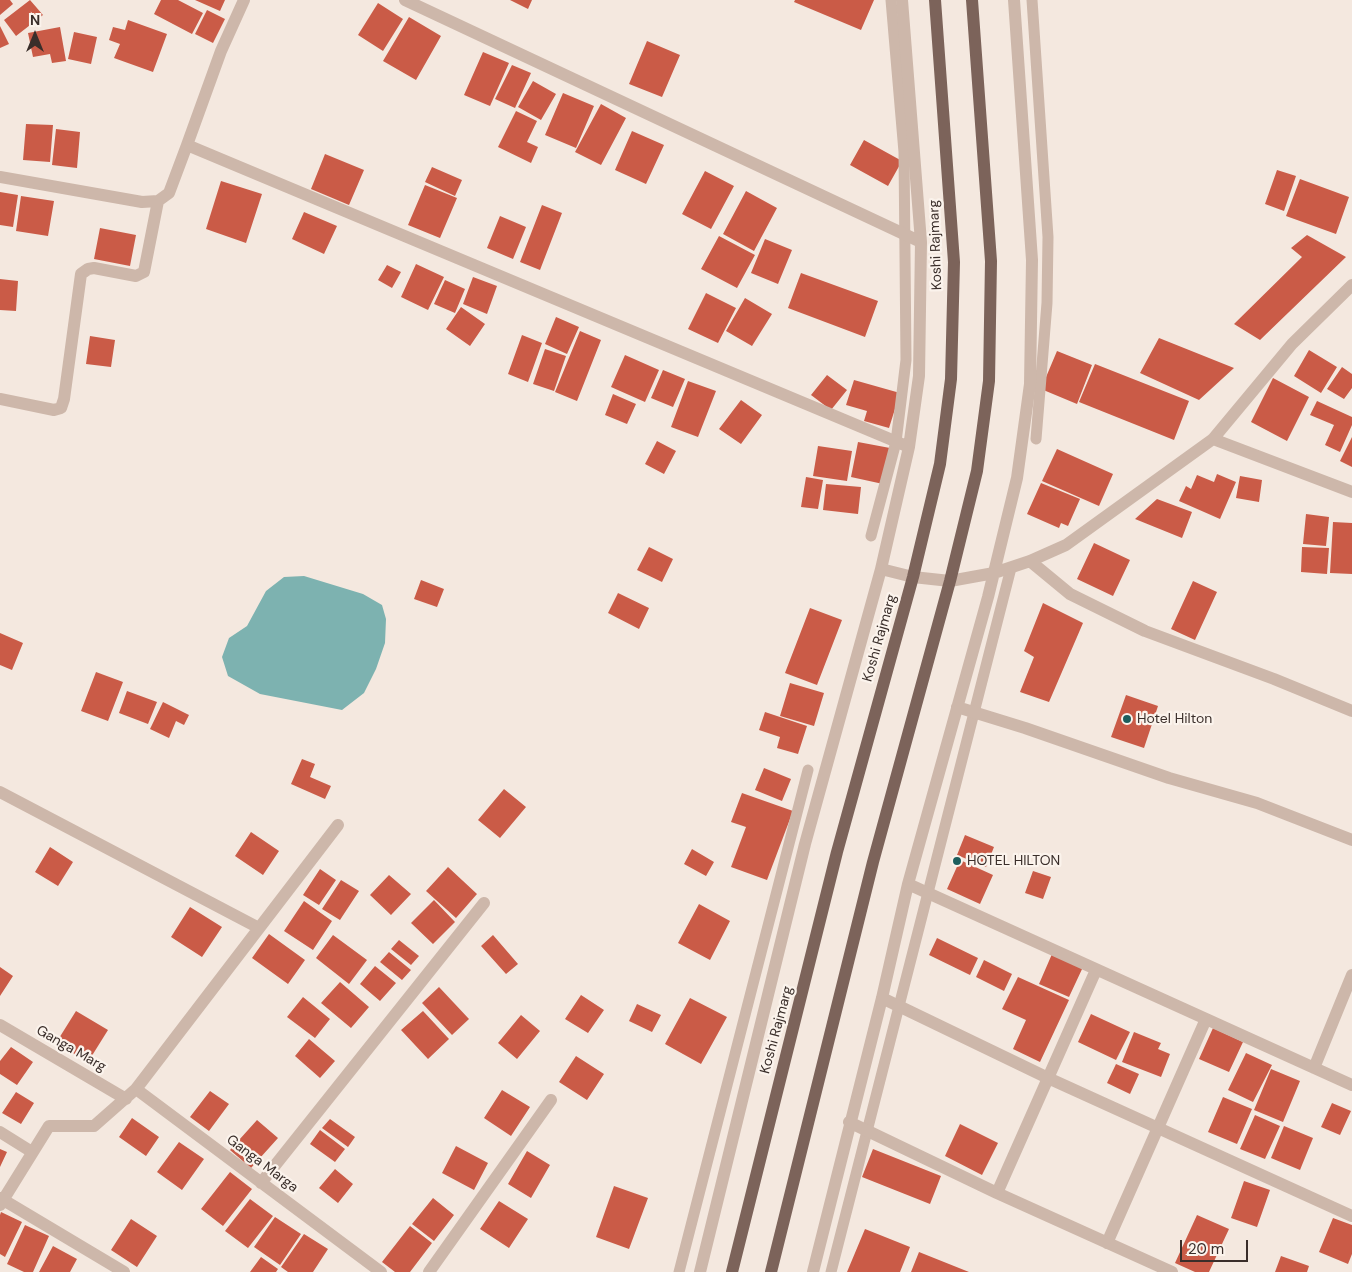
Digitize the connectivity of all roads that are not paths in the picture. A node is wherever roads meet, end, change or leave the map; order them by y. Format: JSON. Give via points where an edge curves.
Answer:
{"nodes":[{"id":1,"x":244,"y":0,"type":"edge"},
{"id":2,"x":404,"y":0,"type":"edge"},
{"id":3,"x":890,"y":0,"type":"edge"},
{"id":4,"x":902,"y":0,"type":"edge"},
{"id":5,"x":935,"y":0,"type":"edge"},
{"id":6,"x":972,"y":0,"type":"edge"},
{"id":7,"x":1014,"y":0,"type":"edge"},
{"id":8,"x":1032,"y":0,"type":"edge"},
{"id":9,"x":187,"y":145,"type":"junction"},
{"id":10,"x":0,"y":178,"type":"edge"},
{"id":11,"x":158,"y":201,"type":"junction"},
{"id":12,"x":904,"y":234,"type":"junction"},
{"id":13,"x":920,"y":242,"type":"junction"},
{"id":14,"x":1352,"y":286,"type":"edge"},
{"id":15,"x":0,"y":399,"type":"edge"},
{"id":16,"x":1036,"y":439,"type":"dead end"},
{"id":17,"x":1213,"y":439,"type":"junction"},
{"id":18,"x":903,"y":444,"type":"junction"},
{"id":19,"x":1352,"y":492,"type":"edge"},
{"id":20,"x":871,"y":536,"type":"dead end"},
{"id":21,"x":1030,"y":561,"type":"junction"},
{"id":22,"x":1010,"y":568,"type":"junction"},
{"id":23,"x":881,"y":569,"type":"junction"},
{"id":24,"x":994,"y":573,"type":"junction"},
{"id":25,"x":913,"y":577,"type":"junction"},
{"id":26,"x":950,"y":581,"type":"junction"},
{"id":27,"x":957,"y":707,"type":"junction"},
{"id":28,"x":1352,"y":711,"type":"edge"},
{"id":29,"x":974,"y":712,"type":"junction"},
{"id":30,"x":808,"y":770,"type":"dead end"},
{"id":31,"x":0,"y":792,"type":"edge"},
{"id":32,"x":338,"y":825,"type":"dead end"},
{"id":33,"x":1352,"y":840,"type":"edge"},
{"id":34,"x":908,"y":884,"type":"junction"},
{"id":35,"x":927,"y":892,"type":"junction"},
{"id":36,"x":484,"y":903,"type":"dead end"},
{"id":37,"x":259,"y":928,"type":"junction"},
{"id":38,"x":1096,"y":970,"type":"junction"},
{"id":39,"x":1352,"y":975,"type":"edge"},
{"id":40,"x":882,"y":998,"type":"junction"},
{"id":41,"x":898,"y":1006,"type":"junction"},
{"id":42,"x":1206,"y":1020,"type":"junction"},
{"id":43,"x":0,"y":1025,"type":"edge"},
{"id":44,"x":1314,"y":1068,"type":"junction"},
{"id":45,"x":1048,"y":1078,"type":"junction"},
{"id":46,"x":1352,"y":1085,"type":"edge"},
{"id":47,"x":136,"y":1089,"type":"junction"},
{"id":48,"x":126,"y":1099,"type":"junction"},
{"id":49,"x":551,"y":1100,"type":"dead end"},
{"id":50,"x":849,"y":1122,"type":"junction"},
{"id":51,"x":1158,"y":1128,"type":"junction"},
{"id":52,"x":867,"y":1130,"type":"junction"},
{"id":53,"x":0,"y":1132,"type":"edge"},
{"id":54,"x":32,"y":1152,"type":"junction"},
{"id":55,"x":261,"y":1183,"type":"junction"},
{"id":56,"x":997,"y":1193,"type":"junction"},
{"id":57,"x":1,"y":1201,"type":"edge"},
{"id":58,"x":1352,"y":1216,"type":"edge"},
{"id":59,"x":1107,"y":1243,"type":"junction"},
{"id":60,"x":124,"y":1272,"type":"edge"},
{"id":61,"x":381,"y":1272,"type":"edge"},
{"id":62,"x":429,"y":1272,"type":"edge"},
{"id":63,"x":679,"y":1272,"type":"edge"},
{"id":64,"x":700,"y":1272,"type":"edge"},
{"id":65,"x":732,"y":1272,"type":"edge"},
{"id":66,"x":771,"y":1272,"type":"edge"},
{"id":67,"x":813,"y":1272,"type":"edge"},
{"id":68,"x":831,"y":1272,"type":"edge"},
{"id":69,"x":1172,"y":1272,"type":"edge"}],
"edges":[{"from":1,"to":9,"type":"street","via":[[221,51]]},
{"from":2,"to":12,"type":"street"},
{"from":3,"to":12,"type":"lane","via":[[904,152]]},
{"from":4,"to":13,"type":"street"},
{"from":5,"to":25,"type":"main road","name":"Koshi Rajmarg","via":[[954,262],[951,379],[940,464]]},
{"from":6,"to":26,"type":"main road","via":[[991,261],[988,381],[977,471]]},
{"from":7,"to":24,"type":"street","via":[[1032,260],[1030,384],[1017,478]]},
{"from":8,"to":16,"type":"lane","via":[[1048,237],[1047,303]]},
{"from":9,"to":11,"type":"street","via":[[169,192]]},
{"from":9,"to":18,"type":"street"},
{"from":10,"to":11,"type":"street","via":[[142,202]]},
{"from":11,"to":15,"type":"street","via":[[142,274],[136,276],[94,268],[81,274],[61,408],[54,410]]},
{"from":12,"to":13,"type":"street"},
{"from":12,"to":18,"type":"lane","via":[[906,360]]},
{"from":13,"to":18,"type":"street","via":[[919,376]]},
{"from":14,"to":17,"type":"street","via":[[1292,344]]},
{"from":17,"to":19,"type":"street"},
{"from":17,"to":21,"type":"street","via":[[1066,545]]},
{"from":18,"to":20,"type":"lane"},
{"from":18,"to":23,"type":"street"},
{"from":21,"to":22,"type":"street"},
{"from":21,"to":28,"type":"street","via":[[1070,594],[1145,631]]},
{"from":22,"to":24,"type":"street"},
{"from":22,"to":29,"type":"lane"},
{"from":23,"to":25,"type":"street"},
{"from":23,"to":64,"type":"street","via":[[805,844]]},
{"from":24,"to":26,"type":"street"},
{"from":24,"to":27,"type":"street"},
{"from":25,"to":26,"type":"street"},
{"from":25,"to":65,"type":"main road","name":"Koshi Rajmarg","via":[[836,852]]},
{"from":26,"to":66,"type":"main road","via":[[873,862]]},
{"from":27,"to":29,"type":"street"},
{"from":27,"to":34,"type":"street"},
{"from":29,"to":33,"type":"street","via":[[1257,804]]},
{"from":29,"to":35,"type":"lane"},
{"from":30,"to":63,"type":"lane"},
{"from":31,"to":37,"type":"street"},
{"from":32,"to":37,"type":"street"},
{"from":34,"to":35,"type":"street"},
{"from":34,"to":40,"type":"street"},
{"from":35,"to":38,"type":"street"},
{"from":35,"to":41,"type":"lane"},
{"from":36,"to":55,"type":"street"},
{"from":37,"to":47,"type":"street"},
{"from":38,"to":42,"type":"street"},
{"from":38,"to":45,"type":"street"},
{"from":39,"to":44,"type":"street"},
{"from":40,"to":41,"type":"street"},
{"from":40,"to":50,"type":"street"},
{"from":41,"to":45,"type":"street"},
{"from":41,"to":52,"type":"lane"},
{"from":42,"to":44,"type":"street"},
{"from":42,"to":51,"type":"street"},
{"from":43,"to":48,"type":"street","name":"Ganga Marg"},
{"from":44,"to":46,"type":"street"},
{"from":45,"to":51,"type":"street"},
{"from":45,"to":56,"type":"street"},
{"from":47,"to":48,"type":"street"},
{"from":47,"to":55,"type":"street","name":"Ganga Marga"},
{"from":48,"to":54,"type":"street","via":[[94,1126],[49,1126]]},
{"from":49,"to":62,"type":"street"},
{"from":50,"to":52,"type":"street"},
{"from":50,"to":67,"type":"street"},
{"from":51,"to":58,"type":"street"},
{"from":51,"to":59,"type":"street"},
{"from":52,"to":56,"type":"street"},
{"from":52,"to":68,"type":"lane"},
{"from":53,"to":54,"type":"street"},
{"from":54,"to":57,"type":"street"},
{"from":55,"to":61,"type":"street","name":"Ganga Marga"},
{"from":56,"to":59,"type":"street"},
{"from":57,"to":60,"type":"street"},
{"from":59,"to":69,"type":"street"}]}
